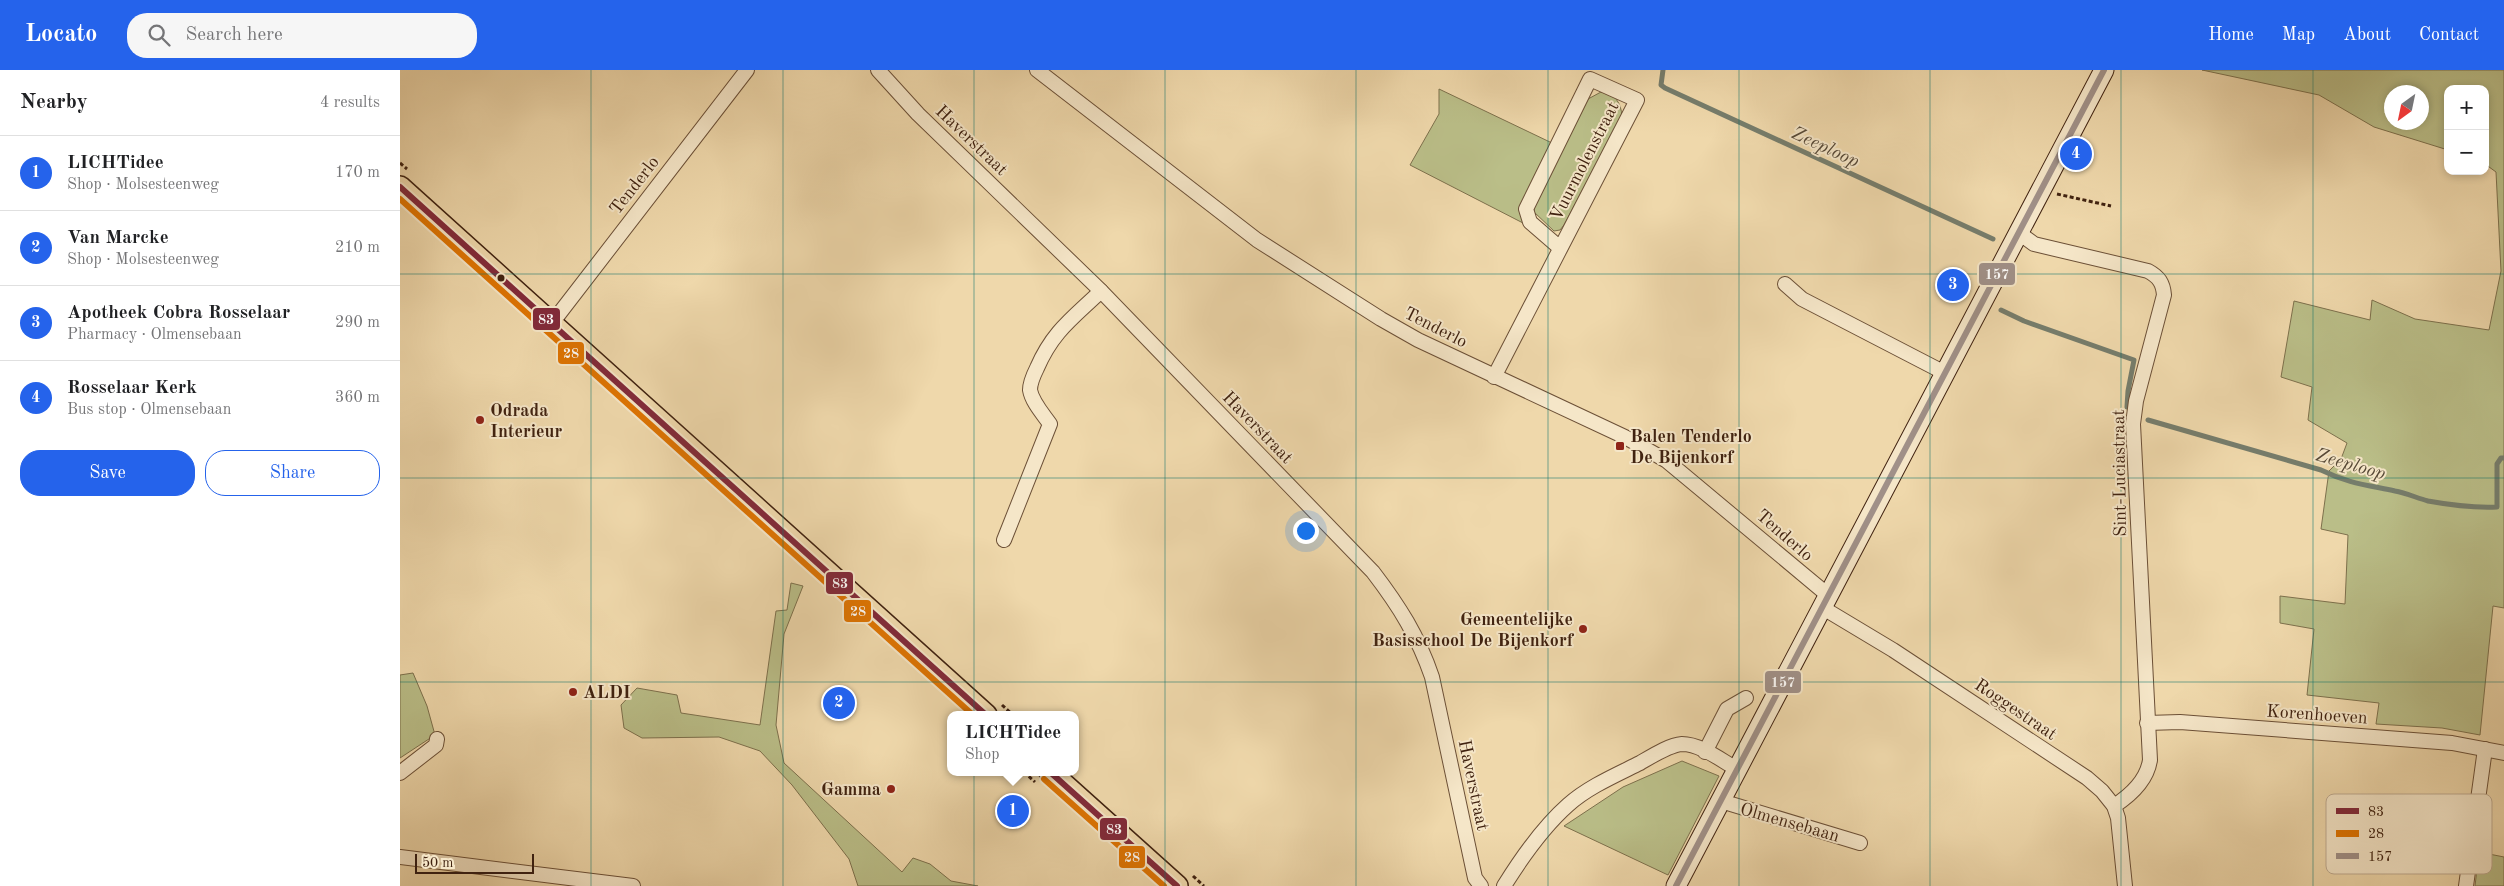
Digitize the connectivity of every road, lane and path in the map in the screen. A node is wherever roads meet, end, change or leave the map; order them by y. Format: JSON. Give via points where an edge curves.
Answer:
{"nodes":[{"id":1,"x":747,"y":70,"type":"edge"},
{"id":2,"x":878,"y":70,"type":"edge"},
{"id":3,"x":1037,"y":70,"type":"edge"},
{"id":4,"x":2104,"y":70,"type":"edge"},
{"id":5,"x":2042,"y":187,"type":"junction"},
{"id":6,"x":400,"y":188,"type":"edge"},
{"id":7,"x":2111,"y":206,"type":"dead end"},
{"id":8,"x":2019,"y":233,"type":"junction"},
{"id":9,"x":1560,"y":248,"type":"junction"},
{"id":10,"x":1785,"y":284,"type":"dead end"},
{"id":11,"x":1101,"y":291,"type":"junction"},
{"id":12,"x":552,"y":323,"type":"junction"},
{"id":13,"x":1945,"y":373,"type":"junction"},
{"id":14,"x":1494,"y":376,"type":"junction"},
{"id":15,"x":1004,"y":540,"type":"dead end"},
{"id":16,"x":1826,"y":602,"type":"junction"},
{"id":17,"x":1746,"y":698,"type":"dead end"},
{"id":18,"x":982,"y":711,"type":"edge"},
{"id":19,"x":2147,"y":723,"type":"junction"},
{"id":20,"x":437,"y":739,"type":"dead end"},
{"id":21,"x":2484,"y":749,"type":"junction"},
{"id":22,"x":1705,"y":752,"type":"junction"},
{"id":23,"x":2504,"y":753,"type":"edge"},
{"id":24,"x":1737,"y":769,"type":"junction"},
{"id":25,"x":400,"y":772,"type":"edge"},
{"id":26,"x":1054,"y":776,"type":"edge"},
{"id":27,"x":2478,"y":794,"type":"edge"},
{"id":28,"x":1721,"y":801,"type":"junction"},
{"id":29,"x":2114,"y":806,"type":"junction"},
{"id":30,"x":1860,"y":843,"type":"dead end"},
{"id":31,"x":400,"y":857,"type":"edge"},
{"id":32,"x":633,"y":886,"type":"edge"},
{"id":33,"x":1177,"y":886,"type":"edge"},
{"id":34,"x":1481,"y":886,"type":"edge"},
{"id":35,"x":1504,"y":886,"type":"edge"},
{"id":36,"x":1676,"y":886,"type":"edge"},
{"id":37,"x":2125,"y":886,"type":"edge"}],
"edges":[{"from":1,"to":12,"type":"street","name":"Tenderlo"},
{"from":2,"to":11,"type":"street","name":"Haverstraat","via":[[918,114]]},
{"from":3,"to":14,"type":"street","name":"Tenderlo","via":[[1284,258],[1418,340]]},
{"from":4,"to":5,"type":"street","name":"Olmensebaan"},
{"from":5,"to":7,"type":"path","via":[[2060,196]]},
{"from":5,"to":8,"type":"street","name":"Olmensebaan"},
{"from":6,"to":12,"type":"main road"},
{"from":8,"to":13,"type":"street","name":"Olmensebaan"},
{"from":8,"to":19,"type":"street","name":"Sint-Luciastraat","via":[[2034,244],[2148,271],[2163,285],[2164,295],[2133,424]]},
{"from":9,"to":9,"type":"street","name":"Vuurmolenstraat","via":[[1637,100],[1590,79],[1526,209],[1530,222]]},
{"from":9,"to":14,"type":"street","name":"Vuurmolenstraat"},
{"from":10,"to":13,"type":"street","via":[[1802,299]]},
{"from":11,"to":15,"type":"street","via":[[1054,334],[1032,377],[1030,391],[1050,424]]},
{"from":11,"to":34,"type":"street","name":"Haverstraat","via":[[1373,572],[1400,608],[1421,646],[1432,677],[1475,878]]},
{"from":12,"to":18,"type":"main road"},
{"from":13,"to":16,"type":"street","name":"Olmensebaan"},
{"from":14,"to":16,"type":"street","name":"Tenderlo","via":[[1626,437],[1667,461]]},
{"from":16,"to":24,"type":"street","name":"Olmensebaan"},
{"from":16,"to":29,"type":"street","name":"Roggestraat","via":[[2087,778]]},
{"from":17,"to":22,"type":"street","via":[[1727,709]]},
{"from":19,"to":21,"type":"street","name":"Korenhoeven","via":[[2180,722],[2433,741]]},
{"from":19,"to":29,"type":"street","name":"Sint-Luciastraat","via":[[2148,773]]},
{"from":20,"to":25,"type":"street","via":[[436,745]]},
{"from":21,"to":23,"type":"street","name":"Korenhoeven"},
{"from":21,"to":27,"type":"street"},
{"from":22,"to":24,"type":"street"},
{"from":22,"to":35,"type":"street","via":[[1692,746],[1676,745],[1590,789],[1568,805],[1538,836]]},
{"from":24,"to":28,"type":"street","name":"Olmensebaan"},
{"from":26,"to":33,"type":"main road"},
{"from":28,"to":30,"type":"street","name":"Olmensebaan"},
{"from":28,"to":36,"type":"street","name":"Olmensebaan"},
{"from":29,"to":37,"type":"street","name":"Roggestraat","via":[[2119,823]]},
{"from":31,"to":32,"type":"street"}]}
